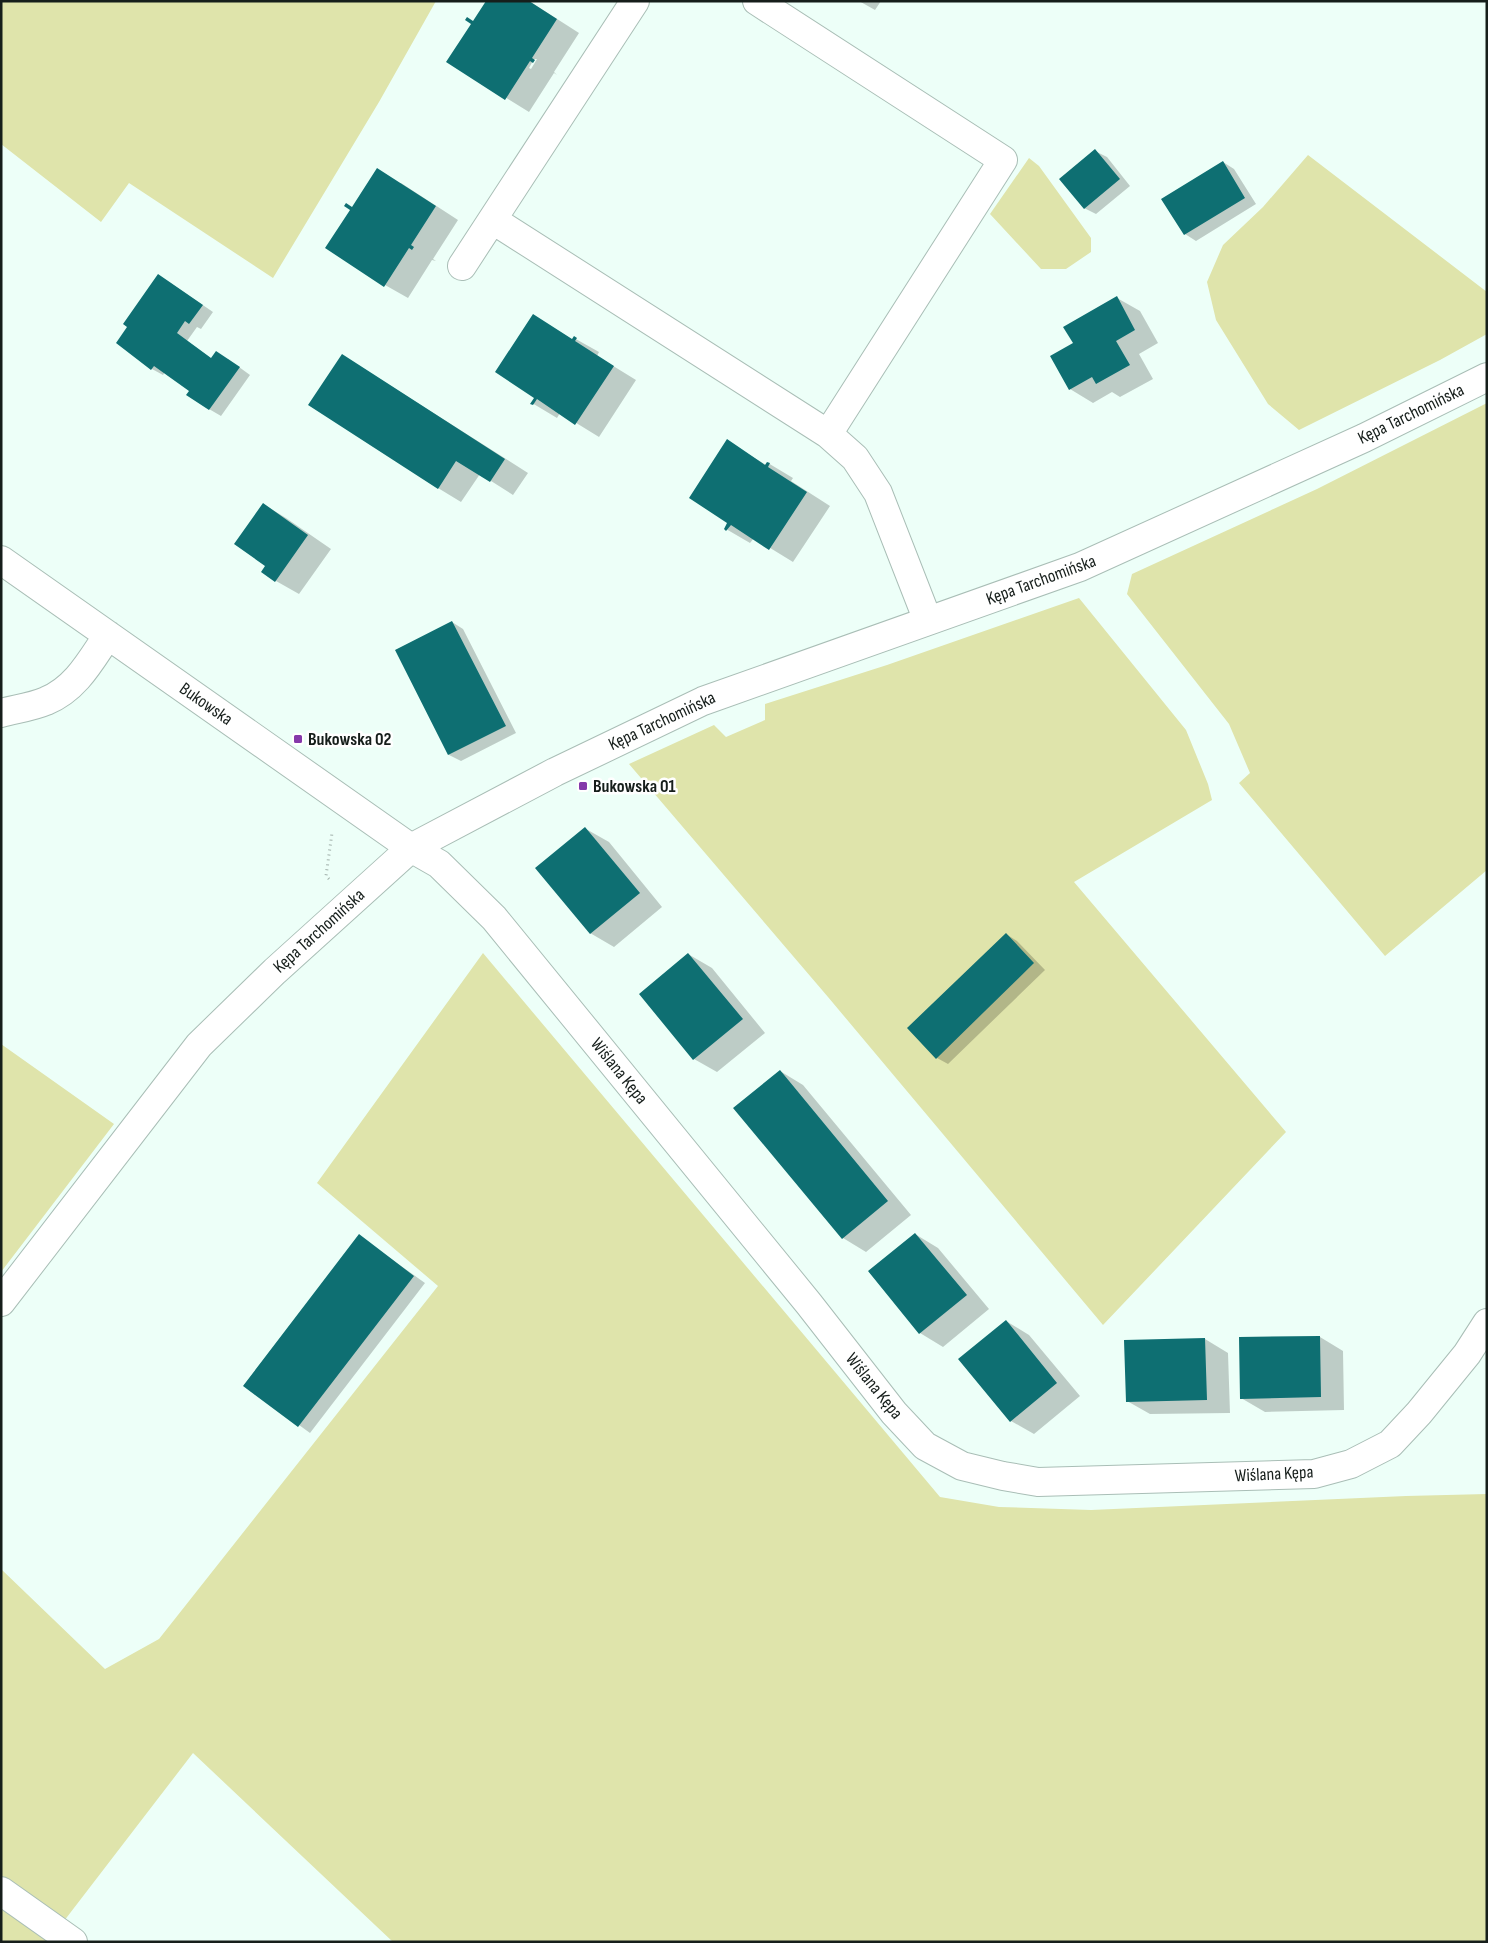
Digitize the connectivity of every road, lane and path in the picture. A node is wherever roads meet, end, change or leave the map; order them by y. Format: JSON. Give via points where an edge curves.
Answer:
{"nodes":[{"id":1,"x":635,"y":1,"type":"edge"},
{"id":2,"x":757,"y":1,"type":"edge"},
{"id":3,"x":493,"y":220,"type":"junction"},
{"id":4,"x":462,"y":266,"type":"dead end"},
{"id":5,"x":1487,"y":377,"type":"edge"},
{"id":6,"x":828,"y":434,"type":"junction"},
{"id":7,"x":1,"y":560,"type":"edge"},
{"id":8,"x":928,"y":621,"type":"junction"},
{"id":9,"x":108,"y":635,"type":"junction"},
{"id":10,"x":1,"y":713,"type":"edge"},
{"id":11,"x":411,"y":848,"type":"junction"},
{"id":12,"x":1,"y":1302,"type":"edge"},
{"id":13,"x":1487,"y":1323,"type":"edge"},
{"id":14,"x":1,"y":1891,"type":"edge"},
{"id":15,"x":72,"y":1942,"type":"edge"}],
"edges":[{"from":1,"to":3,"type":"street"},
{"from":2,"to":6,"type":"street","via":[[1004,160]]},
{"from":3,"to":4,"type":"street"},
{"from":3,"to":6,"type":"street"},
{"from":5,"to":8,"type":"street","name":"Kępa Tarchomińska","via":[[1364,438],[1080,567]]},
{"from":6,"to":8,"type":"street","via":[[855,458],[878,494]]},
{"from":7,"to":9,"type":"street","name":"Bukowska"},
{"from":8,"to":11,"type":"street","name":"Kępa Tarchomińska","via":[[703,700],[555,772]]},
{"from":9,"to":10,"type":"street","via":[[83,673],[68,689],[46,701]]},
{"from":9,"to":11,"type":"street","name":"Bukowska"},
{"from":11,"to":12,"type":"street","name":"Kępa Tarchomińska","via":[[199,1045]]},
{"from":11,"to":13,"type":"street","name":"Wiślana Kępa","via":[[439,864],[494,918],[894,1412],[925,1446],[962,1466],[1038,1482],[1314,1474],[1351,1464],[1390,1444],[1419,1413]]},
{"from":14,"to":15,"type":"street"}]}
